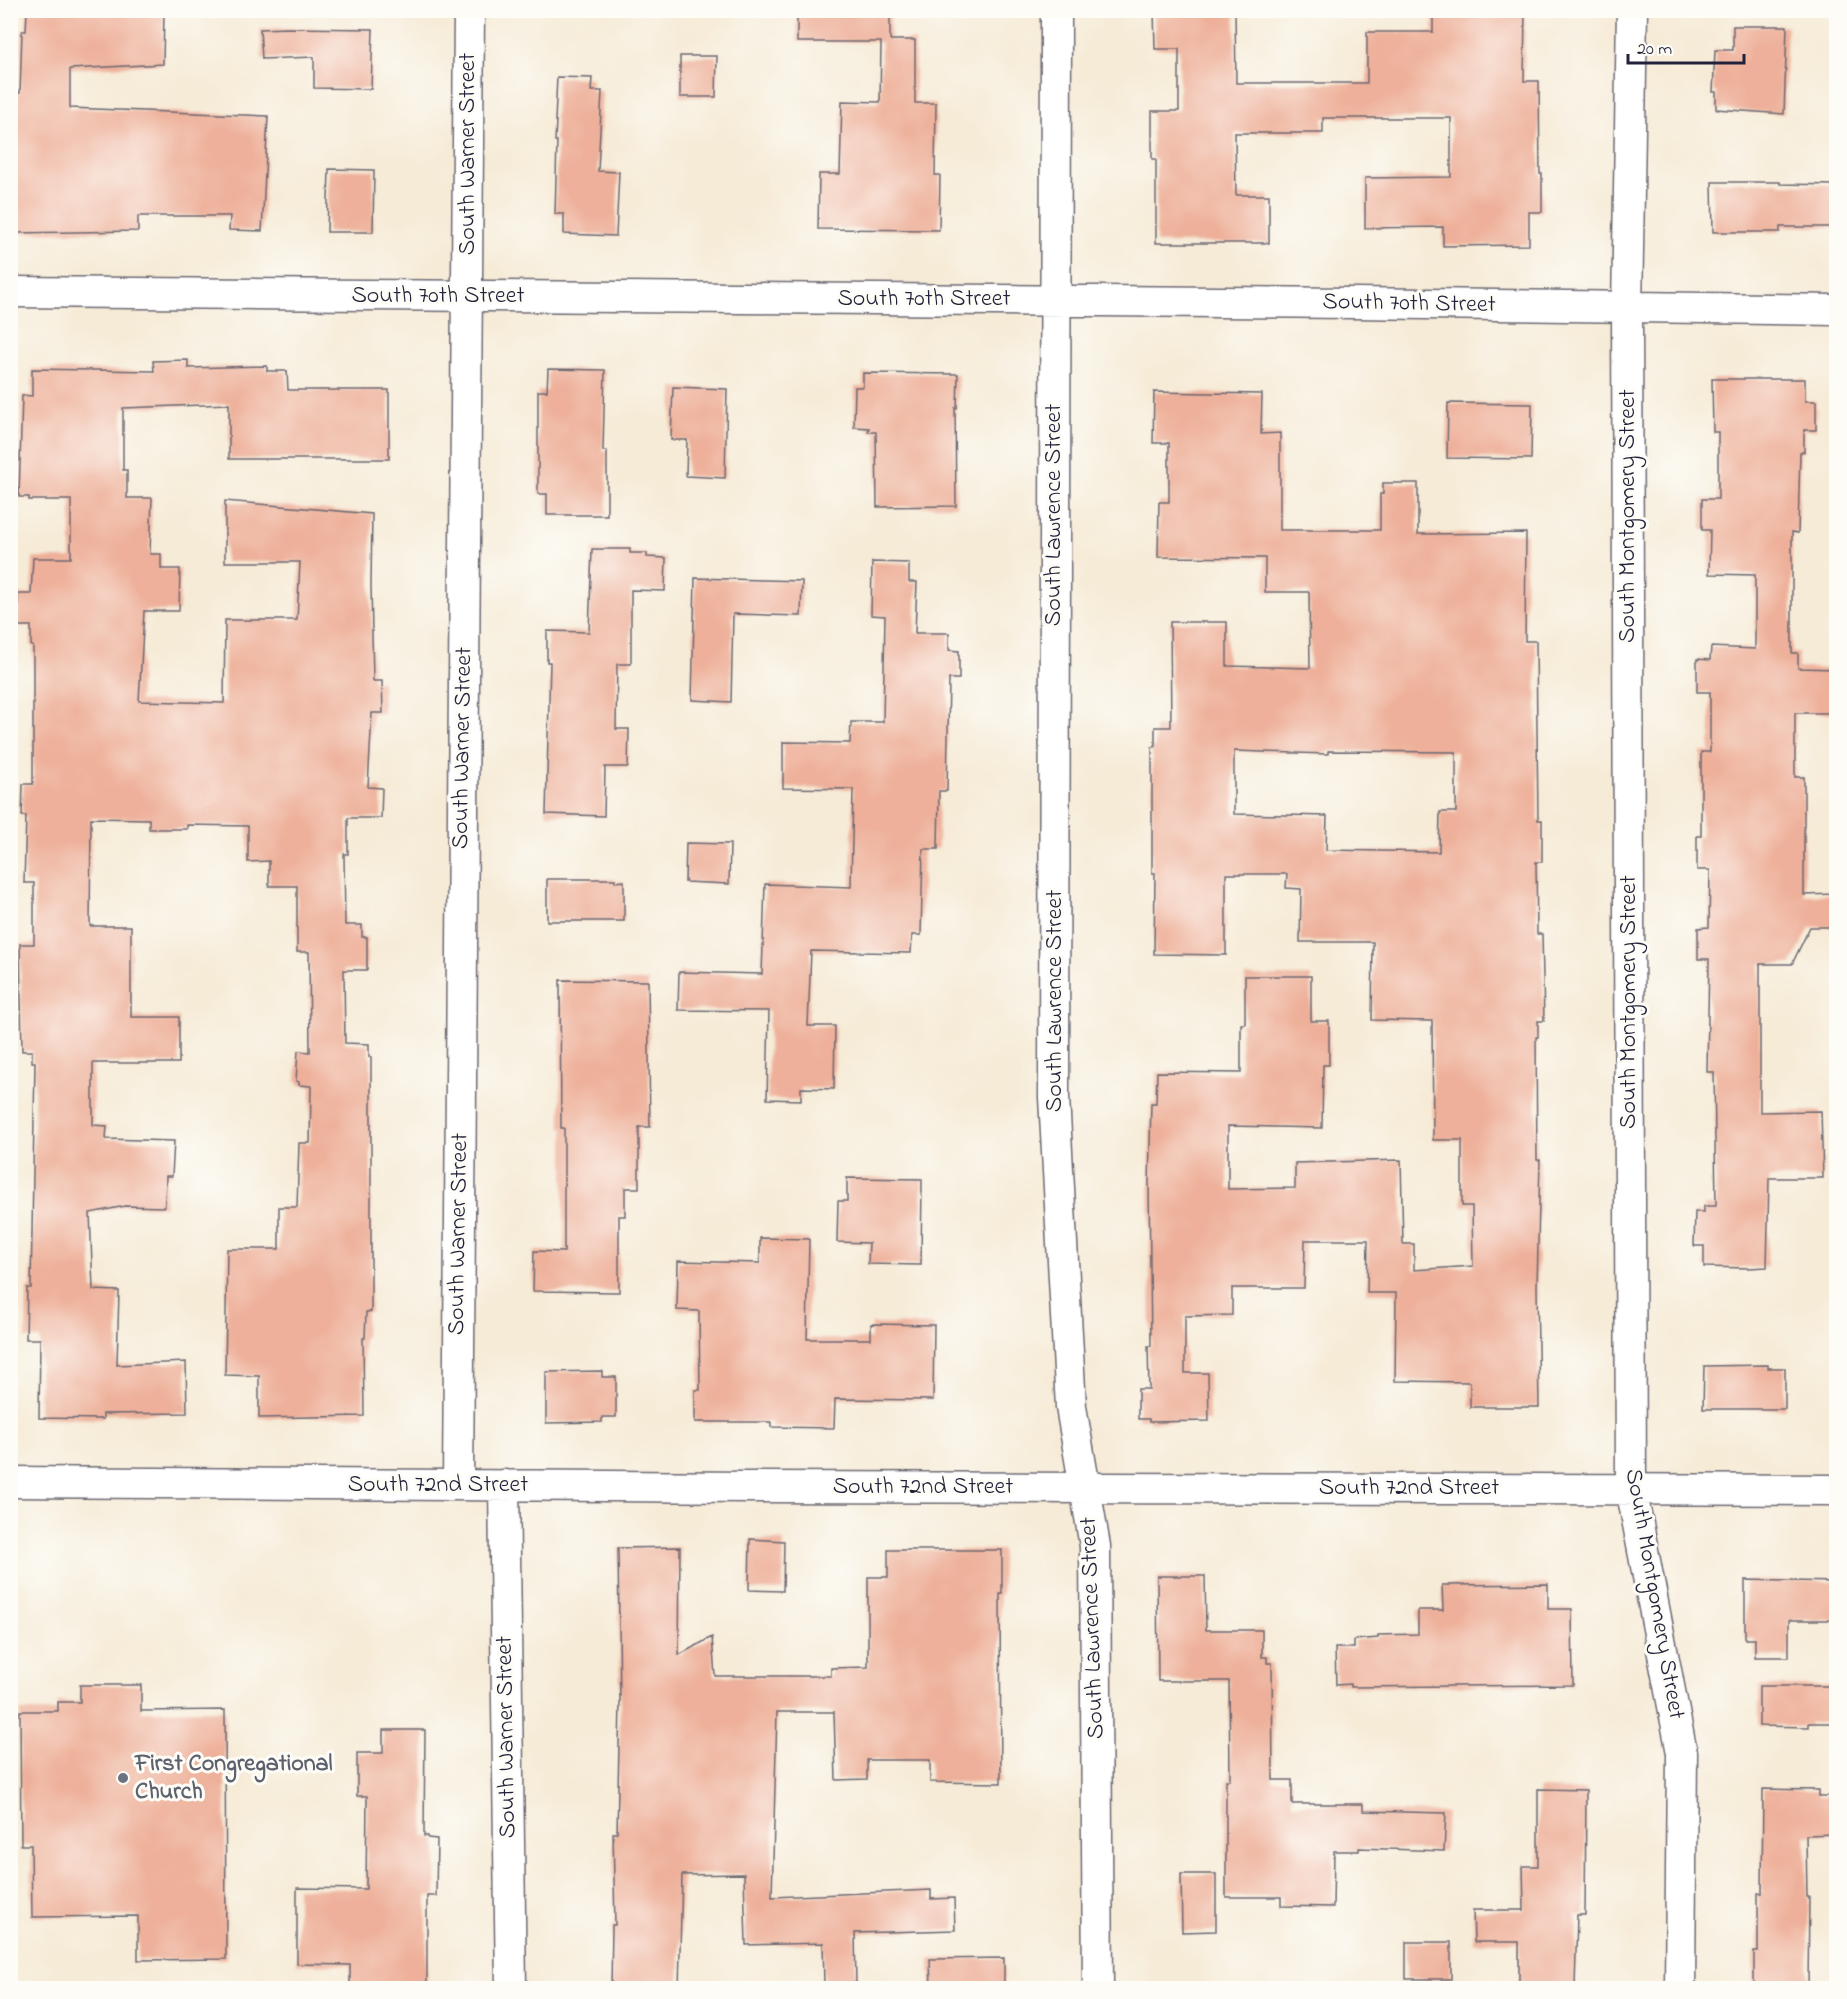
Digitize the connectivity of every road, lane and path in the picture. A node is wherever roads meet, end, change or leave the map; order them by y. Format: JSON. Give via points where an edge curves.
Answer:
{"nodes":[{"id":1,"x":469,"y":10,"type":"edge"},
{"id":2,"x":1056,"y":10,"type":"edge"},
{"id":3,"x":1632,"y":10,"type":"edge"},
{"id":4,"x":10,"y":292,"type":"edge"},
{"id":5,"x":468,"y":296,"type":"junction"},
{"id":6,"x":1055,"y":300,"type":"junction"},
{"id":7,"x":1627,"y":309,"type":"junction"},
{"id":8,"x":1836,"y":310,"type":"edge"},
{"id":9,"x":10,"y":1482,"type":"edge"},
{"id":10,"x":458,"y":1485,"type":"junction"},
{"id":11,"x":504,"y":1485,"type":"junction"},
{"id":12,"x":1086,"y":1488,"type":"junction"},
{"id":13,"x":1631,"y":1488,"type":"junction"},
{"id":14,"x":1836,"y":1490,"type":"edge"},
{"id":15,"x":510,"y":1989,"type":"edge"},
{"id":16,"x":1098,"y":1989,"type":"edge"},
{"id":17,"x":1680,"y":1989,"type":"edge"}],
"edges":[{"from":1,"to":5,"type":"street","name":"South Warner Street"},
{"from":2,"to":6,"type":"street","name":"South Lawrence Street"},
{"from":3,"to":7,"type":"street","name":"South Montgomery Street"},
{"from":4,"to":5,"type":"street","name":"South 70th Street"},
{"from":5,"to":6,"type":"street","name":"South 70th Street"},
{"from":5,"to":10,"type":"street","name":"South Warner Street"},
{"from":6,"to":7,"type":"street","name":"South 70th Street"},
{"from":6,"to":12,"type":"street","name":"South Lawrence Street","via":[[1054,1097],[1071,1407]]},
{"from":7,"to":8,"type":"street","name":"South 70th Street"},
{"from":7,"to":13,"type":"street","name":"South Montgomery Street"},
{"from":9,"to":10,"type":"street","name":"South 72nd Street"},
{"from":10,"to":11,"type":"street","name":"South 72nd Street"},
{"from":11,"to":12,"type":"street","name":"South 72nd Street"},
{"from":11,"to":15,"type":"street","name":"South Warner Street"},
{"from":12,"to":13,"type":"street","name":"South 72nd Street"},
{"from":12,"to":16,"type":"street","name":"South Lawrence Street","via":[[1095,1546]]},
{"from":13,"to":14,"type":"street","name":"South 72nd Street"},
{"from":13,"to":17,"type":"street","name":"South Montgomery Street","via":[[1682,1753]]}]}
